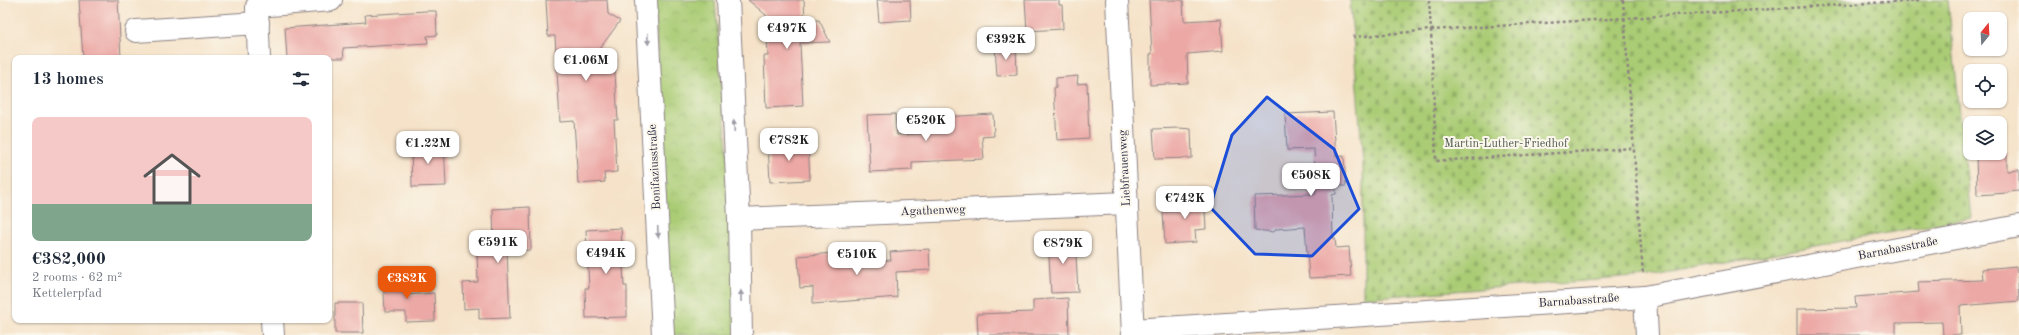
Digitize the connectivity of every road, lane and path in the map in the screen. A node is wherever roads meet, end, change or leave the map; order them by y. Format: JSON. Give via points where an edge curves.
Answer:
{"nodes":[{"id":1,"x":331,"y":0,"type":"edge"},
{"id":2,"x":646,"y":0,"type":"edge"},
{"id":3,"x":728,"y":0,"type":"edge"},
{"id":4,"x":1117,"y":0,"type":"edge"},
{"id":5,"x":1429,"y":0,"type":"edge"},
{"id":6,"x":1623,"y":0,"type":"edge"},
{"id":7,"x":1920,"y":0,"type":"edge"},
{"id":8,"x":257,"y":10,"type":"edge"},
{"id":9,"x":1624,"y":19,"type":"junction"},
{"id":10,"x":1431,"y":30,"type":"junction"},
{"id":11,"x":136,"y":31,"type":"dead end"},
{"id":12,"x":1353,"y":36,"type":"dead end"},
{"id":13,"x":259,"y":55,"type":"edge"},
{"id":14,"x":1634,"y":148,"type":"junction"},
{"id":15,"x":1126,"y":203,"type":"junction"},
{"id":16,"x":739,"y":219,"type":"junction"},
{"id":17,"x":2019,"y":226,"type":"edge"},
{"id":18,"x":1644,"y":297,"type":"junction"},
{"id":19,"x":272,"y":323,"type":"edge"},
{"id":20,"x":1133,"y":333,"type":"edge"},
{"id":21,"x":273,"y":335,"type":"edge"},
{"id":22,"x":663,"y":335,"type":"edge"},
{"id":23,"x":741,"y":335,"type":"edge"},
{"id":24,"x":1647,"y":335,"type":"edge"}],
"edges":[{"from":1,"to":8,"type":"street"},
{"from":2,"to":22,"type":"street","name":"Bonifaziusstraße","one_way":true},
{"from":16,"to":3,"type":"street","one_way":true},
{"from":4,"to":15,"type":"street","name":"Liebfrauenweg"},
{"from":5,"to":10,"type":"path"},
{"from":6,"to":9,"type":"path"},
{"from":7,"to":9,"type":"path"},
{"from":8,"to":11,"type":"street"},
{"from":8,"to":13,"type":"street"},
{"from":9,"to":10,"type":"path"},
{"from":9,"to":14,"type":"path"},
{"from":10,"to":12,"type":"path"},
{"from":10,"to":14,"type":"path","via":[[1436,161]]},
{"from":14,"to":18,"type":"path"},
{"from":15,"to":16,"type":"street","name":"Agathenweg"},
{"from":15,"to":20,"type":"street","name":"Liebfrauenweg"},
{"from":23,"to":16,"type":"street","one_way":true},
{"from":17,"to":18,"type":"street","name":"Barnabasstraße"},
{"from":18,"to":20,"type":"street","name":"Barnabasstraße"},
{"from":18,"to":24,"type":"street"},
{"from":19,"to":21,"type":"street"}]}
